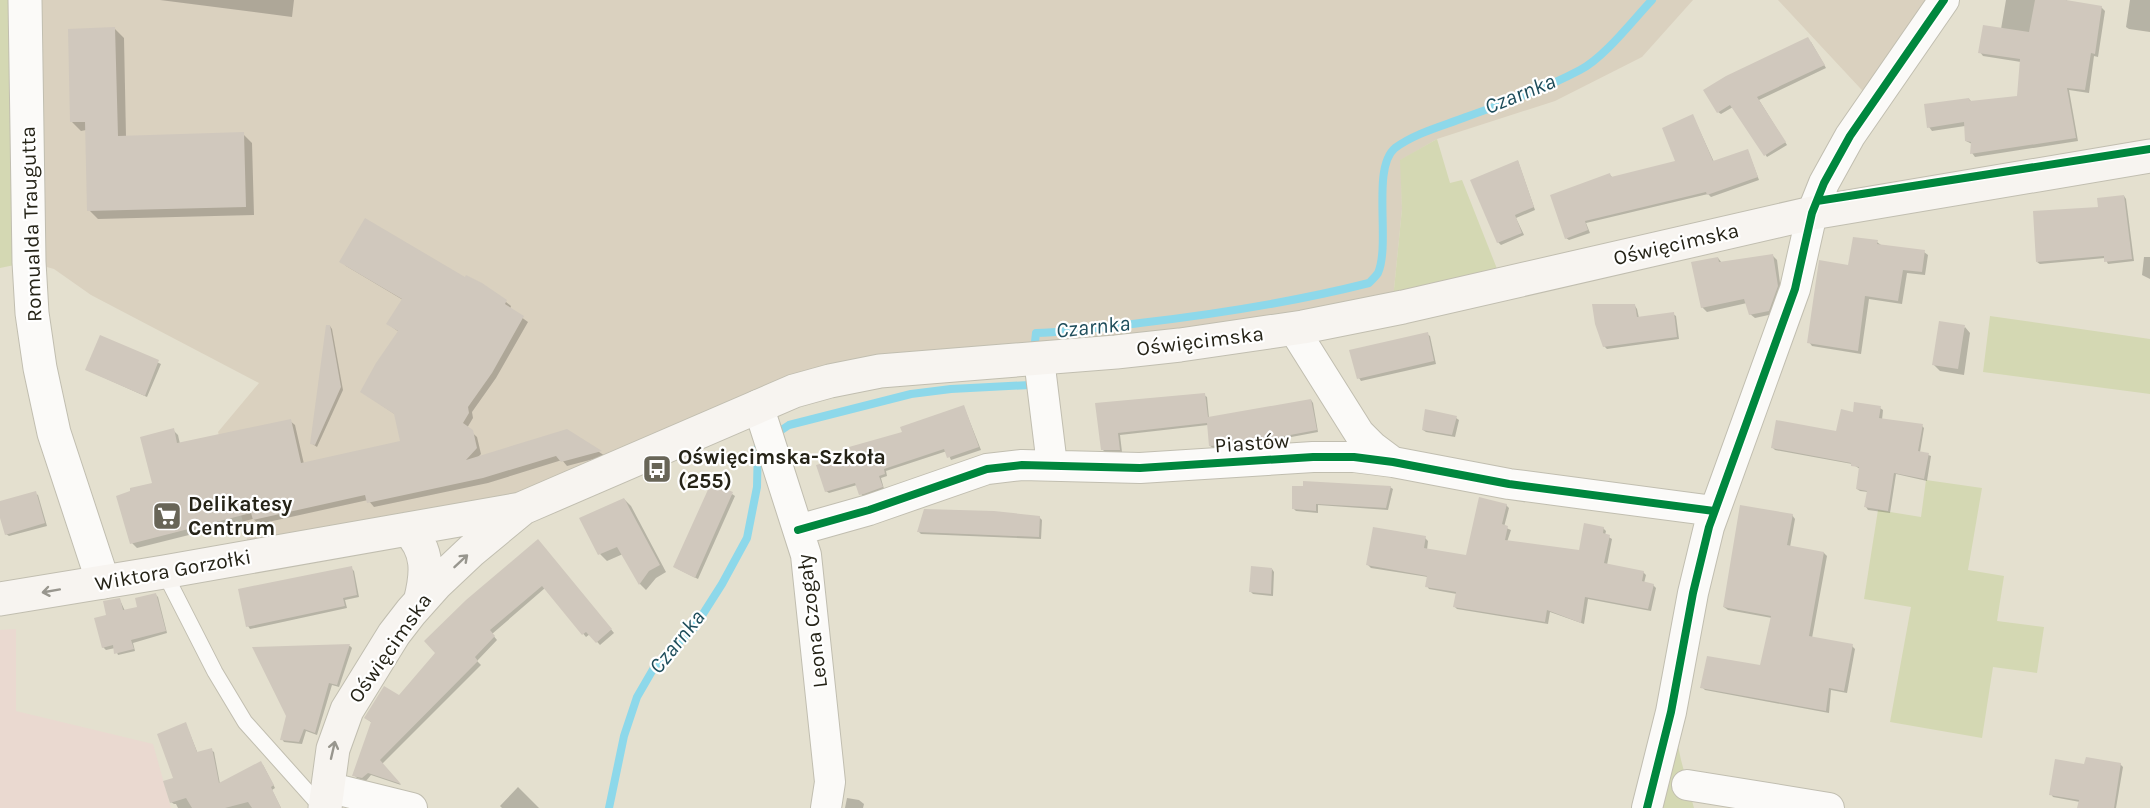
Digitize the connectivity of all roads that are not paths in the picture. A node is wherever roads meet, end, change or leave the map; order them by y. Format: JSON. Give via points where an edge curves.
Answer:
{"nodes":[{"id":1,"x":25,"y":0,"type":"edge"},
{"id":2,"x":1944,"y":0,"type":"edge"},
{"id":3,"x":2150,"y":156,"type":"edge"},
{"id":4,"x":1812,"y":213,"type":"junction"},
{"id":5,"x":1293,"y":328,"type":"junction"},
{"id":6,"x":1031,"y":359,"type":"junction"},
{"id":7,"x":758,"y":405,"type":"junction"},
{"id":8,"x":1393,"y":462,"type":"junction"},
{"id":9,"x":1052,"y":465,"type":"junction"},
{"id":10,"x":523,"y":508,"type":"junction"},
{"id":11,"x":1714,"y":511,"type":"junction"},
{"id":12,"x":407,"y":529,"type":"junction"},
{"id":13,"x":798,"y":530,"type":"junction"},
{"id":14,"x":164,"y":573,"type":"junction"},
{"id":15,"x":103,"y":582,"type":"junction"},
{"id":16,"x":0,"y":599,"type":"edge"},
{"id":17,"x":420,"y":602,"type":"junction"},
{"id":18,"x":1671,"y":712,"type":"junction"},
{"id":19,"x":1691,"y":797,"type":"edge"},
{"id":20,"x":324,"y":801,"type":"edge"},
{"id":21,"x":412,"y":808,"type":"edge"},
{"id":22,"x":826,"y":808,"type":"edge"},
{"id":23,"x":1647,"y":808,"type":"edge"},
{"id":24,"x":1829,"y":808,"type":"edge"}],
"edges":[{"from":1,"to":15,"type":"street","name":"Romualda Traugutta","via":[[32,313],[54,433]]},
{"from":2,"to":4,"type":"street","via":[[1850,136]]},
{"from":3,"to":4,"type":"main road","name":"Oświęcimska"},
{"from":4,"to":5,"type":"main road","name":"Oświęcimska","via":[[1403,307]]},
{"from":4,"to":11,"type":"street","via":[[1795,288]]},
{"from":5,"to":6,"type":"main road","name":"Oświęcimska","via":[[1180,345]]},
{"from":5,"to":8,"type":"street","via":[[1359,433]]},
{"from":6,"to":7,"type":"main road","name":"Oświęcimska","via":[[855,375]]},
{"from":6,"to":9,"type":"street"},
{"from":7,"to":10,"type":"main road","name":"Oświęcimska"},
{"from":7,"to":13,"type":"street","name":"Leona Czogały"},
{"from":8,"to":9,"type":"street","name":"Piastów","via":[[1313,457],[1140,468]]},
{"from":8,"to":11,"type":"street","name":"Piastów","via":[[1509,484]]},
{"from":9,"to":13,"type":"street","name":"Piastów","via":[[987,469]]},
{"from":10,"to":12,"type":"main road","name":"Wiktora Gorzołki"},
{"from":17,"to":10,"type":"main road","name":"Oświęcimska","one_way":true,"via":[[471,551]]},
{"from":11,"to":18,"type":"street","via":[[1693,593]]},
{"from":12,"to":14,"type":"main road","name":"Wiktora Gorzołki"},
{"from":12,"to":17,"type":"main road","via":[[423,552],[424,587]]},
{"from":13,"to":22,"type":"street","name":"Leona Czogały","via":[[806,555],[830,782]]},
{"from":14,"to":15,"type":"main road","name":"Wiktora Gorzołki"},
{"from":14,"to":20,"type":"lane","via":[[245,722]]},
{"from":15,"to":16,"type":"main road","name":"Wiktora Gorzołki","one_way":true},
{"from":20,"to":17,"type":"main road","name":"Oświęcimska","one_way":true,"via":[[333,748],[346,710],[394,634]]},
{"from":18,"to":19,"type":"street"},
{"from":18,"to":23,"type":"street"},
{"from":19,"to":24,"type":"street"},
{"from":20,"to":21,"type":"street"}]}
